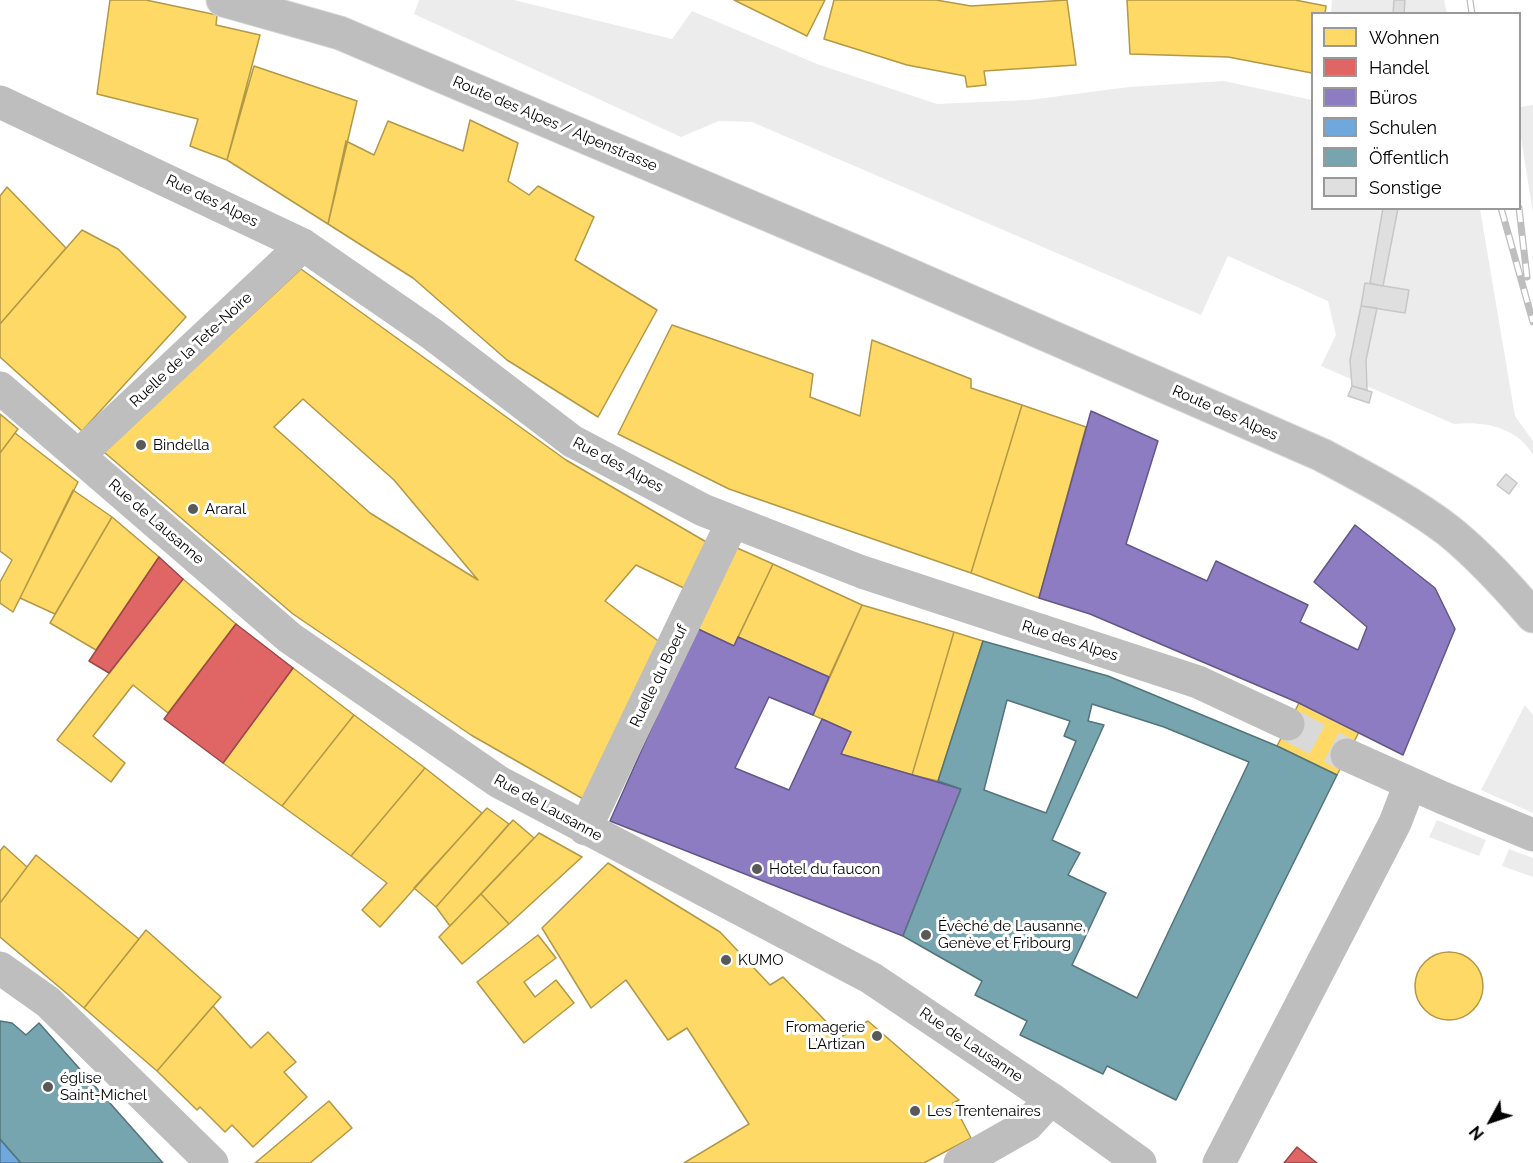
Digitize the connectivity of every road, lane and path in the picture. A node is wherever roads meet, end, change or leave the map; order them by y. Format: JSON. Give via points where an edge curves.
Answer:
{"nodes":[{"id":1,"x":223,"y":0,"type":"edge"},
{"id":2,"x":0,"y":102,"type":"edge"},
{"id":3,"x":303,"y":245,"type":"junction"},
{"id":4,"x":882,"y":263,"type":"joint"},
{"id":5,"x":0,"y":388,"type":"edge"},
{"id":6,"x":79,"y":455,"type":"junction"},
{"id":7,"x":732,"y":523,"type":"junction"},
{"id":8,"x":1533,"y":616,"type":"edge"},
{"id":9,"x":1288,"y":724,"type":"tunnel mouth"},
{"id":10,"x":1347,"y":755,"type":"tunnel mouth"},
{"id":11,"x":1410,"y":784,"type":"junction"},
{"id":12,"x":585,"y":829,"type":"junction"},
{"id":13,"x":1533,"y":835,"type":"edge"},
{"id":14,"x":0,"y":968,"type":"edge"},
{"id":15,"x":1051,"y":1099,"type":"junction"},
{"id":16,"x":212,"y":1163,"type":"edge"},
{"id":17,"x":960,"y":1163,"type":"edge"},
{"id":18,"x":1140,"y":1163,"type":"edge"},
{"id":19,"x":1219,"y":1163,"type":"edge"}],
"edges":[{"from":1,"to":4,"type":"street","name":"Route des Alpes / Alpenstrasse","via":[[340,33]]},
{"from":2,"to":3,"type":"street","name":"Rue des Alpes"},
{"from":3,"to":6,"type":"street","name":"Ruelle de la Tete-Noire"},
{"from":3,"to":7,"type":"street","name":"Rue des Alpes","via":[[432,334],[572,441]]},
{"from":4,"to":8,"type":"street","name":"Route des Alpes","via":[[1322,455],[1391,492],[1449,531],[1492,570]]},
{"from":5,"to":6,"type":"street","name":"Rue de Lausanne"},
{"from":6,"to":12,"type":"street","name":"Rue de Lausanne","via":[[291,638],[499,782]]},
{"from":7,"to":9,"type":"street","name":"Rue des Alpes","via":[[862,572],[1198,682]]},
{"from":7,"to":12,"type":"street","name":"Ruelle du Boeuf"},
{"from":10,"to":11,"type":"street"},
{"from":11,"to":13,"type":"street"},
{"from":11,"to":19,"type":"street","via":[[1395,823]]},
{"from":12,"to":15,"type":"street","name":"Rue de Lausanne","via":[[871,978]]},
{"from":14,"to":16,"type":"street","via":[[48,1002]]},
{"from":15,"to":17,"type":"street","via":[[1027,1125]]},
{"from":15,"to":18,"type":"street","name":"Rue de Lausanne"}]}
